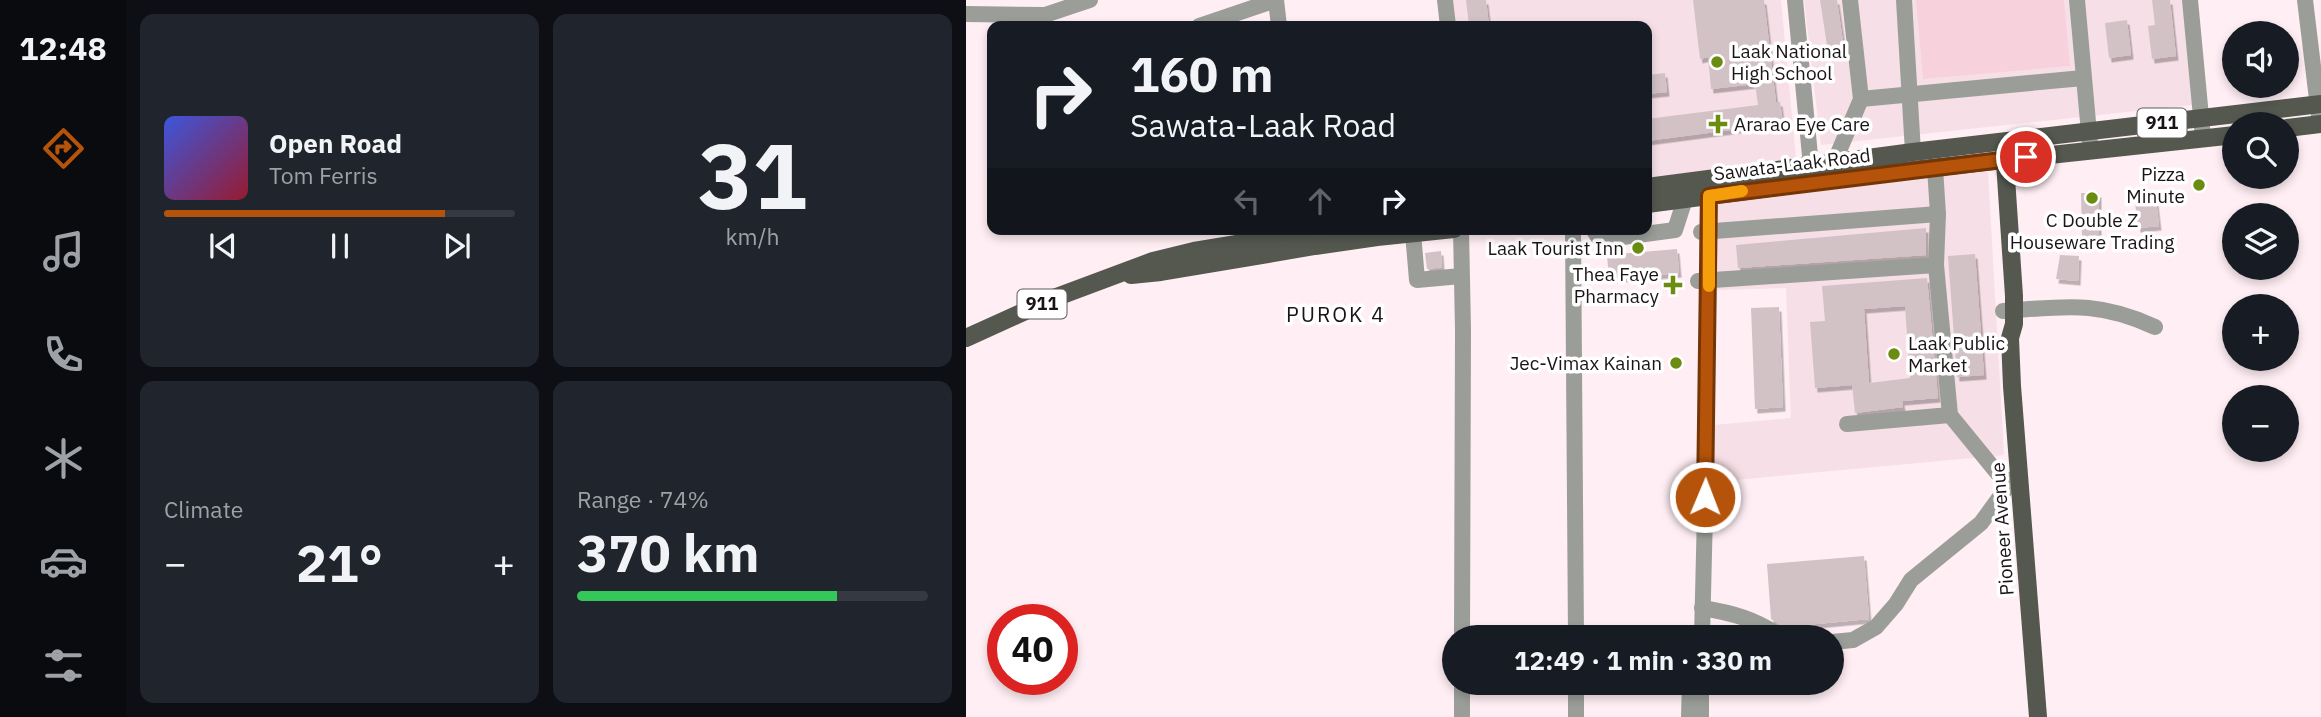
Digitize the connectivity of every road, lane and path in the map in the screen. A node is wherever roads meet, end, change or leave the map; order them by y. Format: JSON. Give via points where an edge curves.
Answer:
{"nodes":[{"id":1,"x":1090,"y":0,"type":"edge"},
{"id":2,"x":1445,"y":0,"type":"edge"},
{"id":3,"x":1795,"y":0,"type":"edge"},
{"id":4,"x":1850,"y":0,"type":"edge"},
{"id":5,"x":1904,"y":0,"type":"edge"},
{"id":6,"x":2077,"y":0,"type":"edge"},
{"id":7,"x":2190,"y":0,"type":"edge"},
{"id":8,"x":2305,"y":0,"type":"edge"},
{"id":9,"x":966,"y":14,"type":"edge"},
{"id":10,"x":1214,"y":21,"type":"edge"},
{"id":11,"x":1278,"y":21,"type":"edge"},
{"id":12,"x":1447,"y":21,"type":"edge"},
{"id":13,"x":2083,"y":78,"type":"junction"},
{"id":14,"x":1910,"y":94,"type":"junction"},
{"id":15,"x":1861,"y":99,"type":"junction"},
{"id":16,"x":2319,"y":104,"type":"edge"},
{"id":17,"x":2201,"y":118,"type":"junction"},
{"id":18,"x":2320,"y":124,"type":"edge"},
{"id":19,"x":2299,"y":127,"type":"edge"},
{"id":20,"x":2089,"y":132,"type":"junction"},
{"id":21,"x":2222,"y":136,"type":"edge"},
{"id":22,"x":2203,"y":138,"type":"junction"},
{"id":23,"x":1998,"y":142,"type":"junction"},
{"id":24,"x":2091,"y":150,"type":"junction"},
{"id":25,"x":1913,"y":152,"type":"junction"},
{"id":26,"x":1998,"y":160,"type":"junction"},
{"id":27,"x":1834,"y":163,"type":"junction"},
{"id":28,"x":1811,"y":166,"type":"junction"},
{"id":29,"x":1935,"y":168,"type":"junction"},
{"id":30,"x":1652,"y":187,"type":"edge"},
{"id":31,"x":1700,"y":190,"type":"junction"},
{"id":32,"x":1652,"y":203,"type":"edge"},
{"id":33,"x":1938,"y":214,"type":"junction"},
{"id":34,"x":1704,"y":232,"type":"junction"},
{"id":35,"x":1652,"y":233,"type":"edge"},
{"id":36,"x":1358,"y":235,"type":"edge"},
{"id":37,"x":1413,"y":235,"type":"edge"},
{"id":38,"x":1461,"y":235,"type":"edge"},
{"id":39,"x":1573,"y":235,"type":"edge"},
{"id":40,"x":1597,"y":235,"type":"edge"},
{"id":41,"x":1638,"y":235,"type":"edge"},
{"id":42,"x":1302,"y":237,"type":"edge"},
{"id":43,"x":1936,"y":265,"type":"junction"},
{"id":44,"x":1461,"y":276,"type":"junction"},
{"id":45,"x":1703,"y":281,"type":"junction"},
{"id":46,"x":2008,"y":311,"type":"junction"},
{"id":47,"x":2154,"y":327,"type":"dead end"},
{"id":48,"x":966,"y":338,"type":"edge"},
{"id":49,"x":1950,"y":415,"type":"junction"},
{"id":50,"x":1847,"y":424,"type":"dead end"},
{"id":51,"x":2013,"y":479,"type":"junction"},
{"id":52,"x":1702,"y":608,"type":"junction"},
{"id":53,"x":1462,"y":625,"type":"edge"},
{"id":54,"x":1576,"y":625,"type":"edge"},
{"id":55,"x":1691,"y":625,"type":"edge"},
{"id":56,"x":1702,"y":625,"type":"edge"},
{"id":57,"x":1759,"y":625,"type":"edge"},
{"id":58,"x":1844,"y":641,"type":"edge"},
{"id":59,"x":1462,"y":695,"type":"edge"},
{"id":60,"x":1576,"y":695,"type":"edge"},
{"id":61,"x":1690,"y":695,"type":"edge"},
{"id":62,"x":1701,"y":695,"type":"edge"},
{"id":63,"x":1462,"y":717,"type":"edge"},
{"id":64,"x":1576,"y":717,"type":"edge"},
{"id":65,"x":1689,"y":717,"type":"edge"},
{"id":66,"x":1700,"y":717,"type":"edge"},
{"id":67,"x":2038,"y":717,"type":"edge"}],
"edges":[{"from":1,"to":9,"type":"street","via":[[1045,15]]},
{"from":2,"to":12,"type":"street"},
{"from":3,"to":28,"type":"street"},
{"from":4,"to":15,"type":"street"},
{"from":5,"to":14,"type":"street"},
{"from":6,"to":13,"type":"street"},
{"from":7,"to":17,"type":"street"},
{"from":8,"to":16,"type":"street"},
{"from":10,"to":11,"type":"street","via":[[1276,0]]},
{"from":13,"to":14,"type":"street"},
{"from":13,"to":20,"type":"street"},
{"from":14,"to":15,"type":"street"},
{"from":14,"to":25,"type":"street"},
{"from":15,"to":27,"type":"street"},
{"from":16,"to":17,"type":"main road","name":"Sawata-Laak Road","number":"911"},
{"from":16,"to":18,"type":"street"},
{"from":17,"to":20,"type":"main road","name":"Sawata-Laak Road","number":"911"},
{"from":17,"to":22,"type":"street"},
{"from":18,"to":19,"type":"main road"},
{"from":20,"to":23,"type":"main road","name":"Sawata-Laak Road","number":"911"},
{"from":20,"to":24,"type":"street"},
{"from":21,"to":22,"type":"main road","name":"Sawata-Laak Road","number":"911"},
{"from":22,"to":24,"type":"main road","name":"Sawata-Laak Road","number":"911"},
{"from":23,"to":25,"type":"main road","name":"Sawata-Laak Road","number":"911"},
{"from":23,"to":26,"type":"main road","name":"Pioneer Avenue"},
{"from":24,"to":26,"type":"main road","name":"Sawata-Laak Road","number":"911"},
{"from":25,"to":27,"type":"main road","name":"Sawata-Laak Road","number":"911"},
{"from":26,"to":29,"type":"main road","name":"Sawata-Laak Road","number":"911"},
{"from":26,"to":46,"type":"main road","name":"Pioneer Avenue"},
{"from":27,"to":28,"type":"main road","name":"Sawata-Laak Road","number":"911"},
{"from":28,"to":31,"type":"main road","name":"Sawata-Laak Road","number":"911"},
{"from":29,"to":31,"type":"main road","name":"Sawata-Laak Road","number":"911"},
{"from":29,"to":33,"type":"street"},
{"from":30,"to":31,"type":"main road","name":"Sawata-Laak Road","number":"911"},
{"from":31,"to":32,"type":"main road","name":"Sawata-Laak Road","number":"911"},
{"from":31,"to":34,"type":"street"},
{"from":31,"to":35,"type":"street","via":[[1675,230]]},
{"from":33,"to":34,"type":"street"},
{"from":33,"to":43,"type":"street"},
{"from":34,"to":45,"type":"street"},
{"from":36,"to":42,"type":"main road","number":"911"},
{"from":37,"to":44,"type":"street","via":[[1417,280]]},
{"from":38,"to":44,"type":"street"},
{"from":39,"to":54,"type":"street"},
{"from":40,"to":41,"type":"street","via":[[1600,240]]},
{"from":42,"to":48,"type":"main road","number":"911","via":[[1153,261]]},
{"from":43,"to":45,"type":"street"},
{"from":43,"to":49,"type":"street"},
{"from":44,"to":53,"type":"street"},
{"from":45,"to":52,"type":"street"},
{"from":45,"to":55,"type":"street"},
{"from":46,"to":47,"type":"street","via":[[2084,306],[2131,316]]},
{"from":46,"to":51,"type":"main road","name":"Pioneer Avenue","via":[[2014,324],[2010,338]]},
{"from":49,"to":50,"type":"street"},
{"from":49,"to":51,"type":"street"},
{"from":51,"to":58,"type":"street","via":[[1974,530],[1911,580],[1876,627]]},
{"from":51,"to":67,"type":"main road","name":"Pioneer Avenue"},
{"from":52,"to":56,"type":"street"},
{"from":52,"to":57,"type":"street","via":[[1739,614]]},
{"from":59,"to":63,"type":"street"},
{"from":60,"to":64,"type":"street"},
{"from":61,"to":65,"type":"street"},
{"from":62,"to":66,"type":"street"}]}
